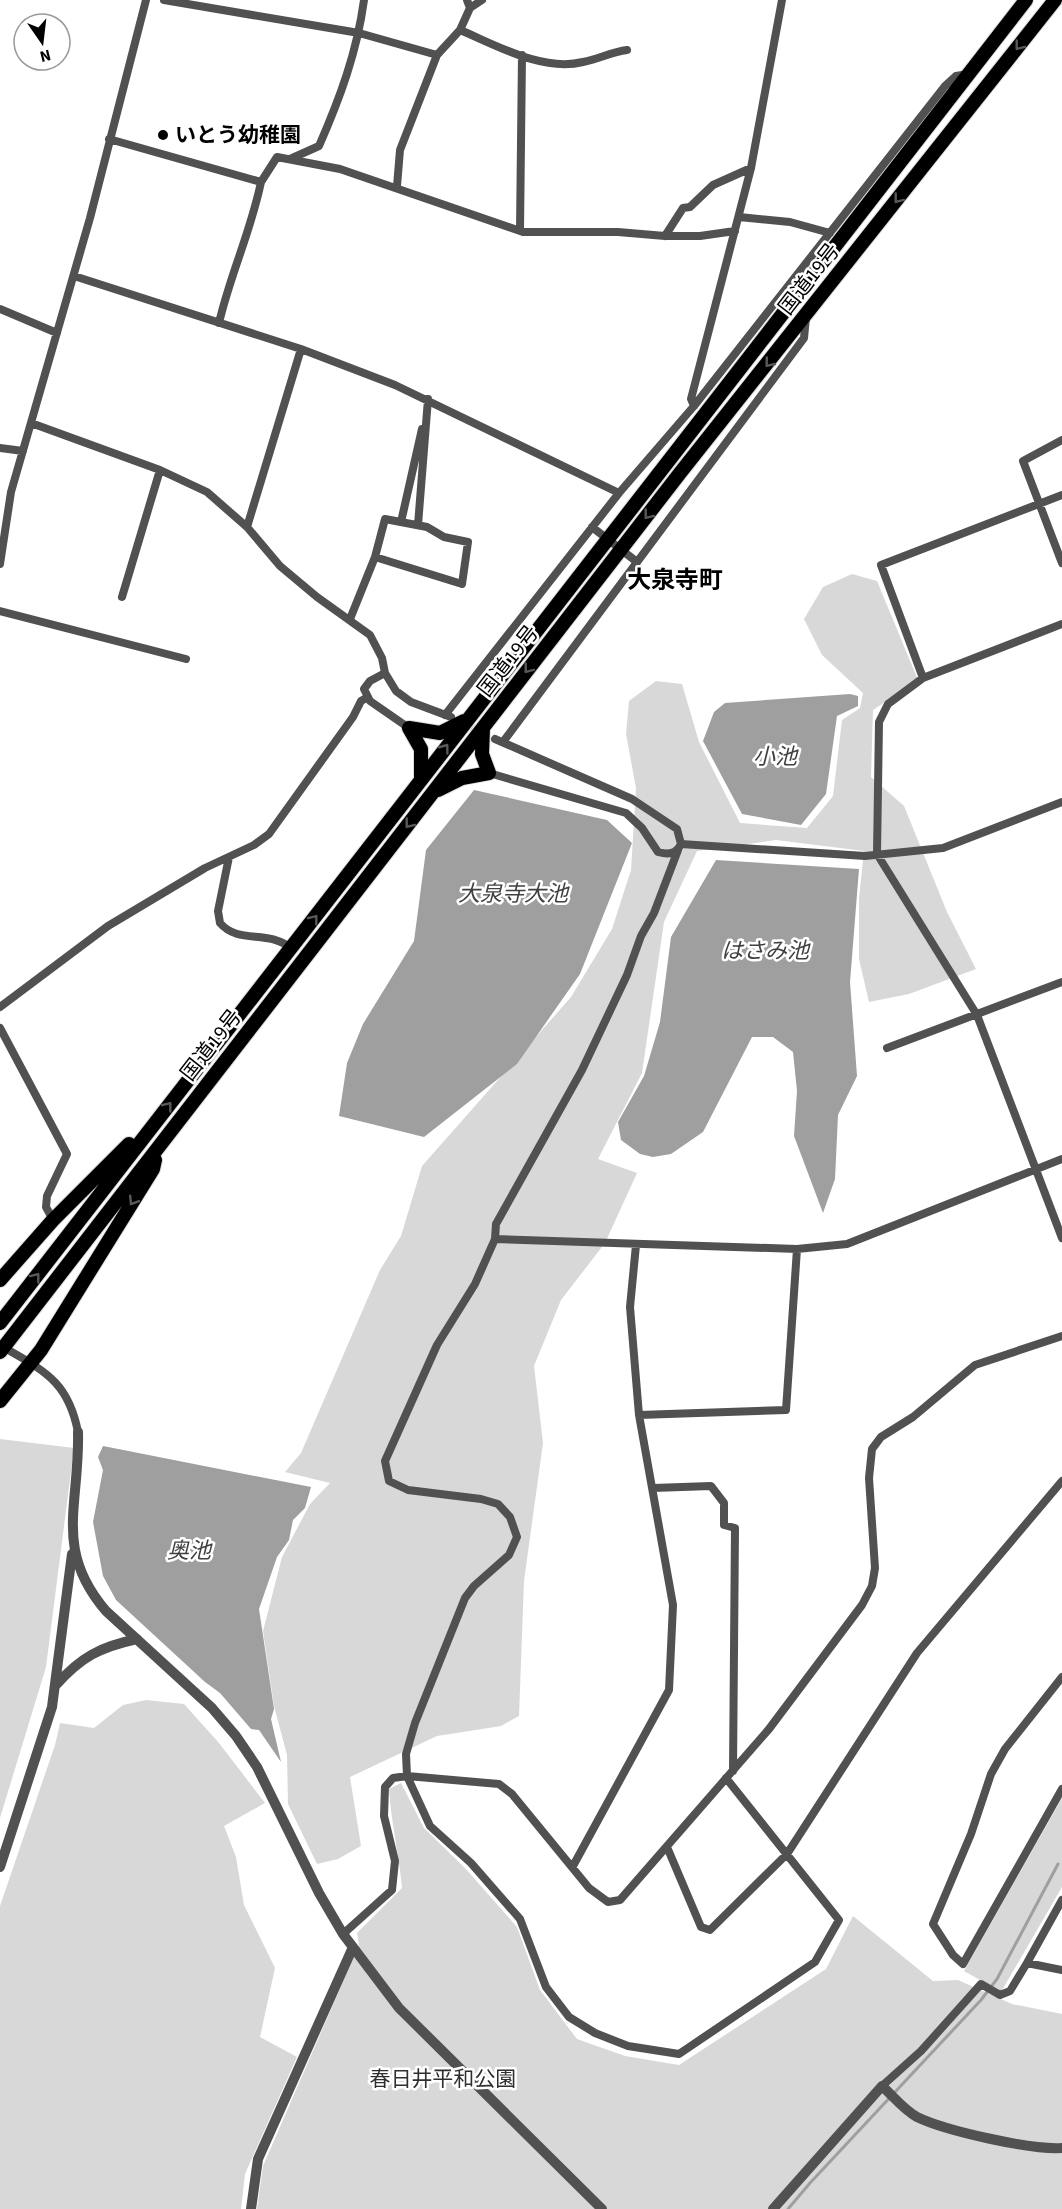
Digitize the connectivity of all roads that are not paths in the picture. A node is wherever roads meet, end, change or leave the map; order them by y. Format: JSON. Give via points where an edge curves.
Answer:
{"nodes":[{"id":1,"x":146,"y":0,"type":"edge"},
{"id":2,"x":164,"y":0,"type":"edge"},
{"id":3,"x":364,"y":0,"type":"edge"},
{"id":4,"x":482,"y":0,"type":"edge"},
{"id":5,"x":782,"y":0,"type":"edge"},
{"id":6,"x":1026,"y":0,"type":"edge"},
{"id":7,"x":1055,"y":0,"type":"edge"},
{"id":8,"x":469,"y":4,"type":"edge"},
{"id":9,"x":460,"y":30,"type":"junction"},
{"id":10,"x":360,"y":33,"type":"junction"},
{"id":11,"x":627,"y":50,"type":"dead end"},
{"id":12,"x":437,"y":55,"type":"junction"},
{"id":13,"x":522,"y":55,"type":"junction"},
{"id":14,"x":968,"y":74,"type":"junction"},
{"id":15,"x":110,"y":140,"type":"junction"},
{"id":16,"x":290,"y":159,"type":"junction"},
{"id":17,"x":752,"y":168,"type":"junction"},
{"id":18,"x":261,"y":182,"type":"junction"},
{"id":19,"x":397,"y":186,"type":"junction"},
{"id":20,"x":739,"y":217,"type":"junction"},
{"id":21,"x":520,"y":230,"type":"junction"},
{"id":22,"x":735,"y":231,"type":"junction"},
{"id":23,"x":830,"y":233,"type":"junction"},
{"id":24,"x":665,"y":236,"type":"junction"},
{"id":25,"x":74,"y":276,"type":"junction"},
{"id":26,"x":0,"y":309,"type":"edge"},
{"id":27,"x":806,"y":317,"type":"junction"},
{"id":28,"x":219,"y":323,"type":"junction"},
{"id":29,"x":57,"y":333,"type":"junction"},
{"id":30,"x":301,"y":350,"type":"junction"},
{"id":31,"x":428,"y":399,"type":"junction"},
{"id":32,"x":694,"y":406,"type":"junction"},
{"id":33,"x":31,"y":423,"type":"junction"},
{"id":34,"x":1062,"y":440,"type":"edge"},
{"id":35,"x":0,"y":448,"type":"edge"},
{"id":36,"x":23,"y":451,"type":"junction"},
{"id":37,"x":160,"y":470,"type":"junction"},
{"id":38,"x":619,"y":493,"type":"junction"},
{"id":39,"x":1062,"y":495,"type":"edge"},
{"id":40,"x":1039,"y":504,"type":"junction"},
{"id":41,"x":401,"y":522,"type":"junction"},
{"id":42,"x":418,"y":525,"type":"junction"},
{"id":43,"x":246,"y":527,"type":"junction"},
{"id":44,"x":592,"y":527,"type":"junction"},
{"id":45,"x":607,"y":539,"type":"junction"},
{"id":46,"x":621,"y":550,"type":"junction"},
{"id":47,"x":375,"y":557,"type":"junction"},
{"id":48,"x":637,"y":562,"type":"junction"},
{"id":49,"x":1062,"y":563,"type":"edge"},
{"id":50,"x":0,"y":564,"type":"edge"},
{"id":51,"x":122,"y":597,"type":"dead end"},
{"id":52,"x":0,"y":611,"type":"edge"},
{"id":53,"x":350,"y":619,"type":"junction"},
{"id":54,"x":1062,"y":624,"type":"edge"},
{"id":55,"x":186,"y":659,"type":"dead end"},
{"id":56,"x":385,"y":673,"type":"junction"},
{"id":57,"x":923,"y":678,"type":"junction"},
{"id":58,"x":368,"y":697,"type":"junction"},
{"id":59,"x":468,"y":719,"type":"junction"},
{"id":60,"x":409,"y":728,"type":"junction"},
{"id":61,"x":483,"y":728,"type":"junction"},
{"id":62,"x":489,"y":773,"type":"junction"},
{"id":63,"x":421,"y":780,"type":"junction"},
{"id":64,"x":434,"y":792,"type":"junction"},
{"id":65,"x":1062,"y":802,"type":"edge"},
{"id":66,"x":680,"y":847,"type":"junction"},
{"id":67,"x":877,"y":854,"type":"junction"},
{"id":68,"x":229,"y":857,"type":"junction"},
{"id":69,"x":291,"y":948,"type":"junction"},
{"id":70,"x":1062,"y":982,"type":"edge"},
{"id":71,"x":0,"y":1007,"type":"edge"},
{"id":72,"x":976,"y":1015,"type":"junction"},
{"id":73,"x":0,"y":1028,"type":"edge"},
{"id":74,"x":887,"y":1047,"type":"dead end"},
{"id":75,"x":144,"y":1137,"type":"junction"},
{"id":76,"x":158,"y":1149,"type":"junction"},
{"id":77,"x":1062,"y":1159,"type":"edge"},
{"id":78,"x":1035,"y":1169,"type":"junction"},
{"id":79,"x":53,"y":1220,"type":"junction"},
{"id":80,"x":1062,"y":1238,"type":"edge"},
{"id":81,"x":495,"y":1239,"type":"junction"},
{"id":82,"x":636,"y":1245,"type":"junction"},
{"id":83,"x":797,"y":1249,"type":"junction"},
{"id":84,"x":0,"y":1280,"type":"edge"},
{"id":85,"x":0,"y":1323,"type":"edge"},
{"id":86,"x":1062,"y":1336,"type":"edge"},
{"id":87,"x":5,"y":1351,"type":"edge"},
{"id":88,"x":30,"y":1363,"type":"junction"},
{"id":89,"x":0,"y":1401,"type":"edge"},
{"id":90,"x":639,"y":1415,"type":"junction"},
{"id":91,"x":78,"y":1432,"type":"joint"},
{"id":92,"x":1062,"y":1481,"type":"edge"},
{"id":93,"x":652,"y":1488,"type":"junction"},
{"id":94,"x":73,"y":1548,"type":"junction"},
{"id":95,"x":137,"y":1639,"type":"junction"},
{"id":96,"x":1060,"y":1683,"type":"edge"},
{"id":97,"x":56,"y":1685,"type":"junction"},
{"id":98,"x":730,"y":1775,"type":"junction"},
{"id":99,"x":407,"y":1776,"type":"junction"},
{"id":100,"x":1062,"y":1789,"type":"edge"},
{"id":101,"x":667,"y":1846,"type":"junction"},
{"id":102,"x":787,"y":1854,"type":"junction"},
{"id":103,"x":573,"y":1866,"type":"junction"},
{"id":104,"x":0,"y":1867,"type":"edge"},
{"id":105,"x":1062,"y":1900,"type":"edge"},
{"id":106,"x":343,"y":1934,"type":"junction"},
{"id":107,"x":353,"y":1947,"type":"junction"},
{"id":108,"x":1027,"y":1963,"type":"junction"},
{"id":109,"x":1062,"y":1970,"type":"edge"},
{"id":110,"x":882,"y":2086,"type":"junction"},
{"id":111,"x":1062,"y":2148,"type":"edge"},
{"id":112,"x":251,"y":2209,"type":"edge"},
{"id":113,"x":602,"y":2209,"type":"edge"},
{"id":114,"x":772,"y":2209,"type":"edge"}],
"edges":[{"from":1,"to":15,"type":"street"},
{"from":2,"to":10,"type":"street"},
{"from":3,"to":10,"type":"street"},
{"from":4,"to":8,"type":"street"},
{"from":5,"to":17,"type":"street"},
{"from":6,"to":14,"type":"highway","name":"国道19号"},
{"from":7,"to":27,"type":"highway","name":"国道19号","one_way":true},
{"from":8,"to":9,"type":"street"},
{"from":9,"to":12,"type":"street"},
{"from":9,"to":13,"type":"street"},
{"from":10,"to":12,"type":"street"},
{"from":10,"to":16,"type":"street","via":[[339,101],[319,146]]},
{"from":11,"to":13,"type":"street","via":[[576,63],[546,63]]},
{"from":12,"to":19,"type":"street","via":[[400,150]]},
{"from":13,"to":21,"type":"street"},
{"from":14,"to":23,"type":"street","via":[[956,76],[945,86]]},
{"from":14,"to":45,"type":"highway","name":"国道19号"},
{"from":15,"to":18,"type":"street"},
{"from":15,"to":25,"type":"street"},
{"from":16,"to":18,"type":"street","via":[[277,157]]},
{"from":16,"to":19,"type":"street"},
{"from":17,"to":20,"type":"street"},
{"from":17,"to":24,"type":"street","via":[[714,185],[690,207],[683,208]]},
{"from":18,"to":28,"type":"street","via":[[254,217],[226,291]]},
{"from":19,"to":21,"type":"street","via":[[472,217]]},
{"from":20,"to":22,"type":"street"},
{"from":20,"to":23,"type":"street","via":[[790,222]]},
{"from":21,"to":24,"type":"street"},
{"from":22,"to":24,"type":"street"},
{"from":22,"to":32,"type":"street","via":[[692,399]]},
{"from":23,"to":32,"type":"street"},
{"from":25,"to":28,"type":"street"},
{"from":25,"to":29,"type":"street"},
{"from":26,"to":29,"type":"street"},
{"from":27,"to":46,"type":"highway","name":"国道19号","one_way":true},
{"from":27,"to":48,"type":"street","via":[[804,338]]},
{"from":28,"to":30,"type":"street"},
{"from":29,"to":33,"type":"street"},
{"from":30,"to":31,"type":"street"},
{"from":30,"to":43,"type":"street"},
{"from":31,"to":38,"type":"street"},
{"from":31,"to":41,"type":"street"},
{"from":31,"to":42,"type":"street"},
{"from":32,"to":38,"type":"street"},
{"from":33,"to":36,"type":"street"},
{"from":33,"to":37,"type":"street"},
{"from":34,"to":40,"type":"street","via":[[1023,461]]},
{"from":35,"to":36,"type":"street"},
{"from":36,"to":50,"type":"street","via":[[11,492]]},
{"from":37,"to":43,"type":"street","via":[[207,492]]},
{"from":37,"to":51,"type":"street"},
{"from":38,"to":44,"type":"street"},
{"from":39,"to":40,"type":"street"},
{"from":40,"to":49,"type":"street"},
{"from":40,"to":57,"type":"street","via":[[881,565]]},
{"from":41,"to":42,"type":"street"},
{"from":41,"to":47,"type":"street","via":[[385,519]]},
{"from":42,"to":47,"type":"street","via":[[468,542],[462,584]]},
{"from":43,"to":53,"type":"street","via":[[280,566]]},
{"from":44,"to":45,"type":"street"},
{"from":44,"to":56,"type":"street","via":[[448,716],[411,702],[396,691]]},
{"from":45,"to":46,"type":"street"},
{"from":45,"to":59,"type":"highway","name":"国道19号"},
{"from":46,"to":48,"type":"street"},
{"from":46,"to":61,"type":"highway","name":"国道19号","one_way":true},
{"from":47,"to":53,"type":"street"},
{"from":48,"to":66,"type":"street","via":[[499,741],[632,799],[676,829]]},
{"from":52,"to":55,"type":"street"},
{"from":53,"to":56,"type":"street","via":[[370,635]]},
{"from":54,"to":57,"type":"street"},
{"from":56,"to":58,"type":"street","via":[[363,689]]},
{"from":57,"to":67,"type":"street","via":[[888,704],[879,722]]},
{"from":58,"to":60,"type":"street"},
{"from":58,"to":68,"type":"street","via":[[361,701],[269,834]]},
{"from":59,"to":60,"type":"highway","via":[[440,733]]},
{"from":63,"to":59,"type":"highway","name":"国道19号","one_way":true},
{"from":60,"to":63,"type":"highway","via":[[421,749]]},
{"from":61,"to":62,"type":"highway","via":[[482,754]]},
{"from":61,"to":64,"type":"highway","name":"国道19号"},
{"from":62,"to":64,"type":"highway","via":[[462,778]]},
{"from":62,"to":66,"type":"street","via":[[626,813],[658,852],[666,854]]},
{"from":69,"to":63,"type":"highway","name":"国道19号","one_way":true},
{"from":64,"to":76,"type":"highway","name":"国道19号","one_way":true},
{"from":65,"to":67,"type":"street","via":[[943,848]]},
{"from":66,"to":67,"type":"street"},
{"from":66,"to":81,"type":"street","via":[[627,975],[582,1070],[496,1224]]},
{"from":67,"to":72,"type":"street"},
{"from":68,"to":69,"type":"street","via":[[218,911],[220,923],[233,935],[273,937]]},
{"from":68,"to":71,"type":"street","via":[[108,926]]},
{"from":75,"to":69,"type":"highway","name":"国道19号","one_way":true},
{"from":70,"to":72,"type":"street"},
{"from":72,"to":74,"type":"street"},
{"from":72,"to":78,"type":"street"},
{"from":73,"to":79,"type":"street","via":[[67,1154],[47,1196],[46,1207]]},
{"from":75,"to":79,"type":"highway","via":[[129,1144]]},
{"from":85,"to":75,"type":"highway","name":"国道19号","one_way":true},
{"from":76,"to":87,"type":"highway","name":"国道19号"},
{"from":76,"to":88,"type":"highway","one_way":true,"via":[[153,1169]]},
{"from":77,"to":78,"type":"street"},
{"from":78,"to":80,"type":"street"},
{"from":78,"to":83,"type":"street","via":[[847,1244]]},
{"from":79,"to":84,"type":"highway"},
{"from":81,"to":82,"type":"street"},
{"from":81,"to":99,"type":"street","via":[[475,1284],[437,1345],[385,1461],[389,1481],[408,1490],[498,1504],[510,1517],[517,1537],[509,1555],[465,1598],[415,1723],[406,1754]]},
{"from":82,"to":83,"type":"street"},
{"from":82,"to":90,"type":"street","via":[[630,1307]]},
{"from":83,"to":90,"type":"street","via":[[786,1410]]},
{"from":86,"to":98,"type":"street","via":[[975,1365],[898,1429],[881,1437],[872,1449],[869,1478],[875,1568],[872,1586],[810,1675]]},
{"from":87,"to":88,"type":"street"},
{"from":88,"to":89,"type":"highway"},
{"from":88,"to":91,"type":"street","via":[[61,1387],[73,1409]]},
{"from":90,"to":93,"type":"street"},
{"from":91,"to":94,"type":"street"},
{"from":92,"to":102,"type":"street","via":[[917,1653]]},
{"from":93,"to":98,"type":"street","via":[[711,1486],[724,1503],[724,1525],[735,1528]]},
{"from":93,"to":103,"type":"street","via":[[673,1605],[669,1690]]},
{"from":94,"to":95,"type":"street","via":[[78,1568],[92,1594]]},
{"from":94,"to":97,"type":"street"},
{"from":95,"to":97,"type":"street","via":[[96,1650]]},
{"from":95,"to":106,"type":"street","via":[[212,1708],[241,1744],[257,1767]]},
{"from":96,"to":100,"type":"street","via":[[1005,1749],[991,1774],[933,1924],[952,1955],[963,1964]]},
{"from":97,"to":104,"type":"street"},
{"from":98,"to":101,"type":"street"},
{"from":98,"to":102,"type":"street"},
{"from":99,"to":102,"type":"street","via":[[430,1826],[471,1863],[520,1919],[546,1987],[570,2017],[627,2046],[679,2054],[816,1962],[839,1920]]},
{"from":99,"to":103,"type":"street","via":[[498,1784],[512,1794]]},
{"from":99,"to":106,"type":"street","via":[[393,1778],[385,1787],[384,1816],[395,1861],[392,1890]]},
{"from":101,"to":102,"type":"street","via":[[701,1927],[710,1930]]},
{"from":101,"to":103,"type":"street","via":[[620,1900],[608,1902],[599,1897]]},
{"from":105,"to":108,"type":"street"},
{"from":106,"to":107,"type":"street"},
{"from":107,"to":112,"type":"street","via":[[258,2159]]},
{"from":107,"to":113,"type":"street","via":[[399,2008],[430,2041]]},
{"from":108,"to":109,"type":"street"},
{"from":108,"to":110,"type":"street","via":[[1010,1991],[1000,1995],[981,1984]]},
{"from":110,"to":111,"type":"street","via":[[915,2115],[940,2127],[1024,2145]]},
{"from":110,"to":114,"type":"street"}]}
